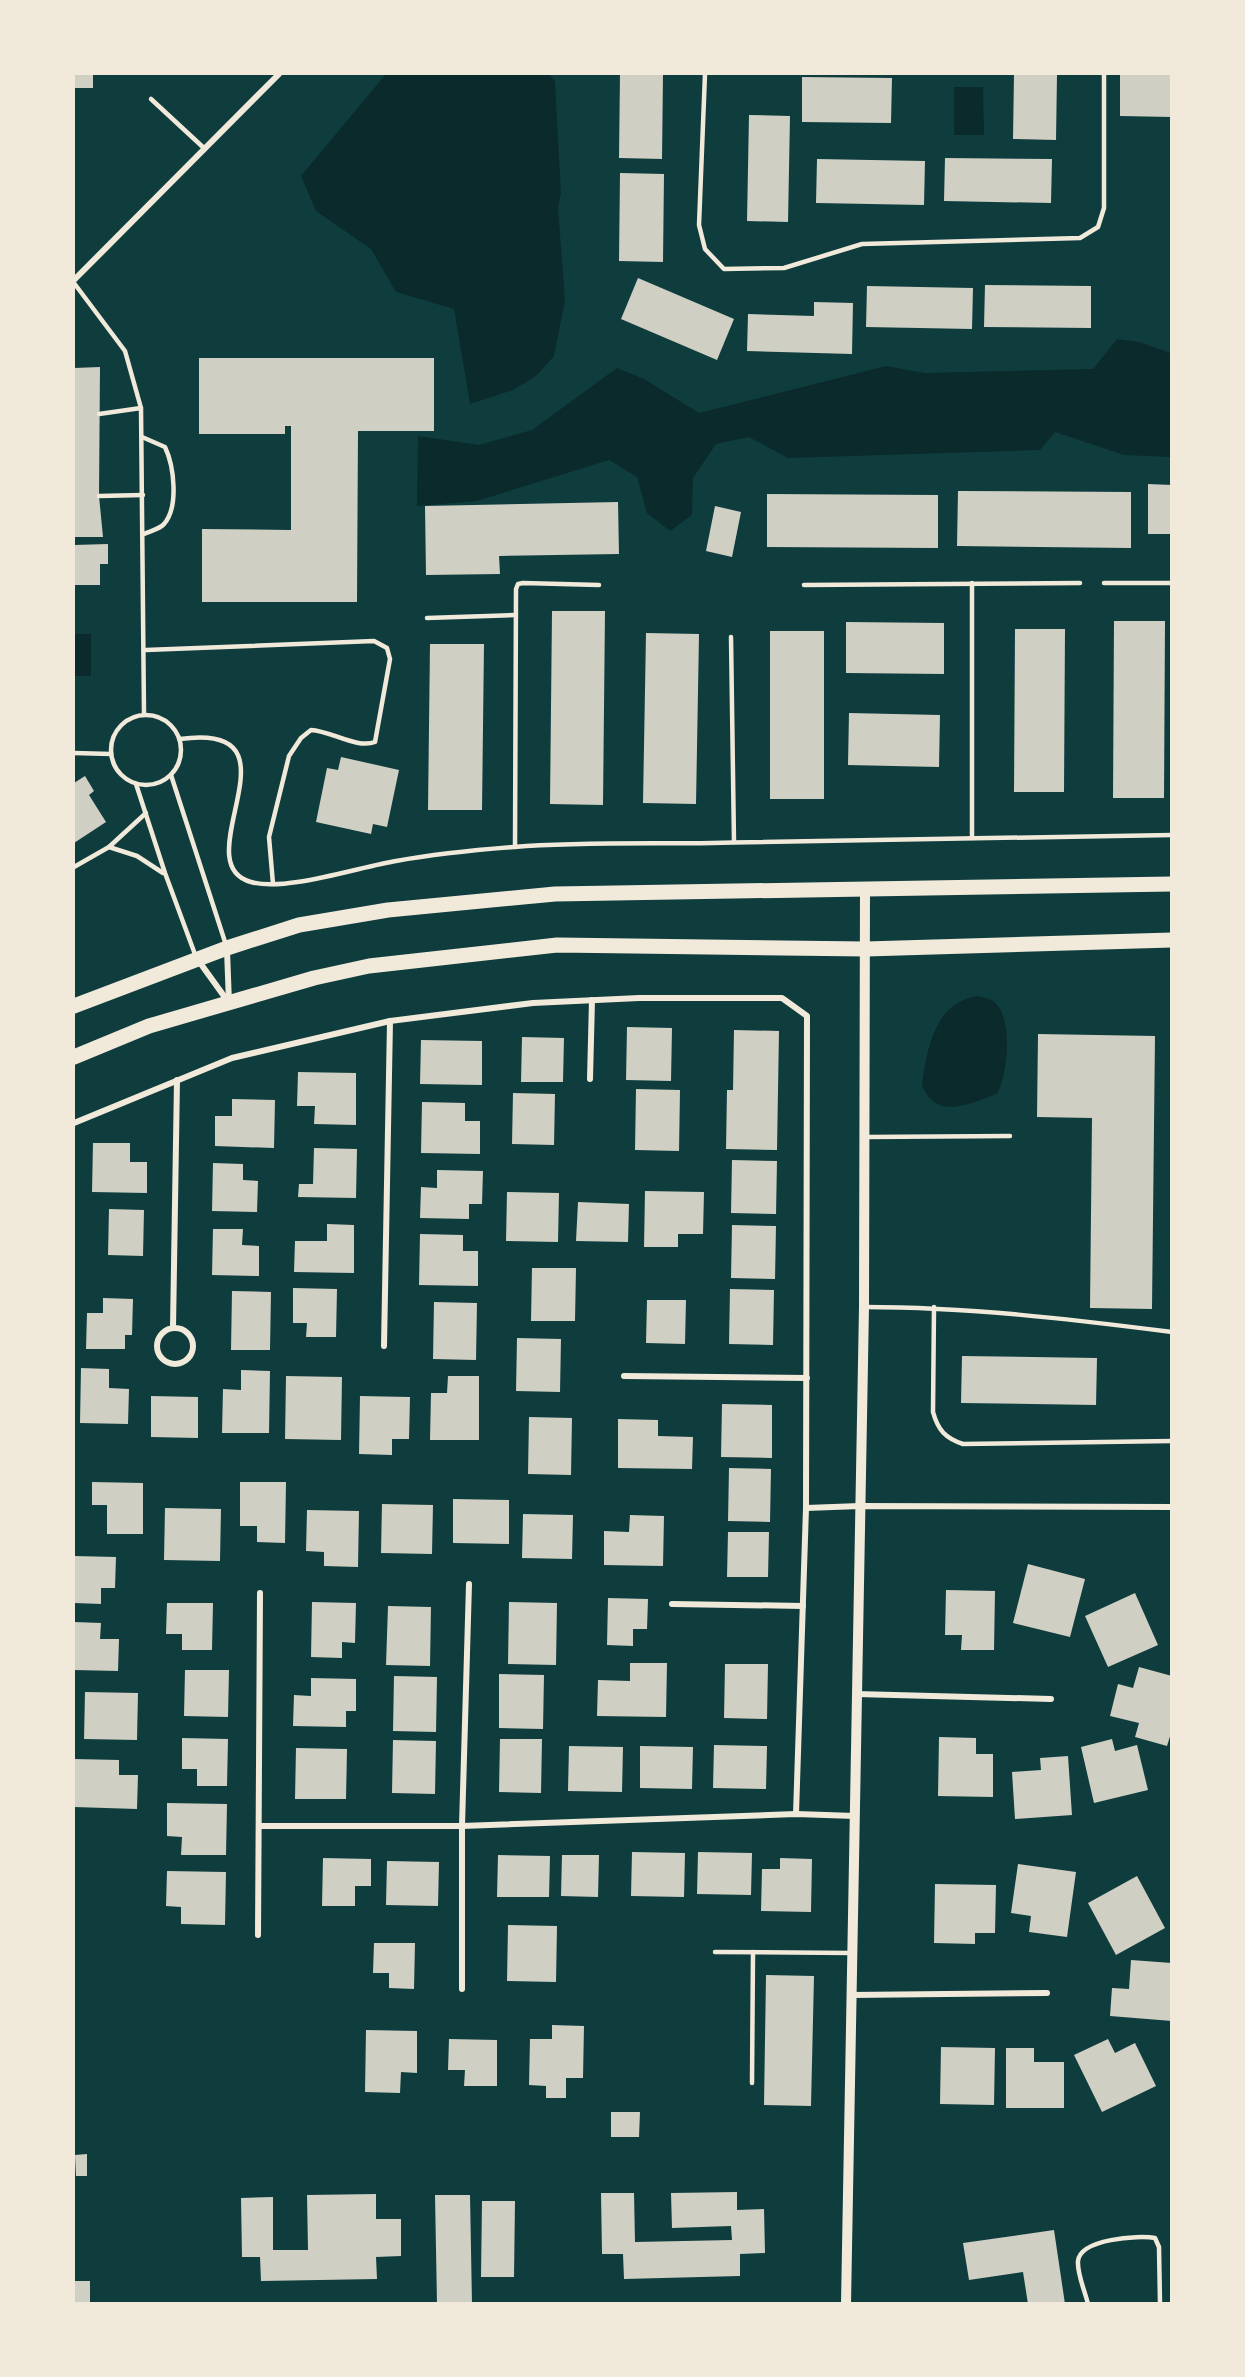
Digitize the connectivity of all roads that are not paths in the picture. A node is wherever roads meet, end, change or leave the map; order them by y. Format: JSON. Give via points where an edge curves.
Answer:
{"nodes":[{"id":1,"x":279,"y":74,"type":"edge"},
{"id":2,"x":705,"y":74,"type":"edge"},
{"id":3,"x":1104,"y":74,"type":"edge"},
{"id":4,"x":152,"y":99,"type":"dead end"},
{"id":5,"x":205,"y":149,"type":"junction"},
{"id":6,"x":74,"y":281,"type":"edge"},
{"id":7,"x":141,"y":408,"type":"junction"},
{"id":8,"x":99,"y":414,"type":"dead end"},
{"id":9,"x":142,"y":437,"type":"junction"},
{"id":10,"x":143,"y":495,"type":"junction"},
{"id":11,"x":99,"y":496,"type":"dead end"},
{"id":12,"x":144,"y":534,"type":"junction"},
{"id":13,"x":972,"y":582,"type":"junction"},
{"id":14,"x":1080,"y":583,"type":"dead end"},
{"id":15,"x":1104,"y":583,"type":"dead end"},
{"id":16,"x":1172,"y":583,"type":"edge"},
{"id":17,"x":599,"y":585,"type":"dead end"},
{"id":18,"x":804,"y":585,"type":"dead end"},
{"id":19,"x":515,"y":615,"type":"junction"},
{"id":20,"x":427,"y":618,"type":"dead end"},
{"id":21,"x":731,"y":637,"type":"dead end"},
{"id":22,"x":146,"y":650,"type":"junction"},
{"id":23,"x":144,"y":714,"type":"junction"},
{"id":24,"x":180,"y":739,"type":"junction"},
{"id":25,"x":74,"y":753,"type":"edge"},
{"id":26,"x":111,"y":754,"type":"junction"},
{"id":27,"x":171,"y":775,"type":"junction"},
{"id":28,"x":136,"y":784,"type":"junction"},
{"id":29,"x":146,"y":813,"type":"junction"},
{"id":30,"x":1172,"y":835,"type":"edge"},
{"id":31,"x":972,"y":838,"type":"junction"},
{"id":32,"x":734,"y":842,"type":"junction"},
{"id":33,"x":109,"y":847,"type":"junction"},
{"id":34,"x":515,"y":847,"type":"junction"},
{"id":35,"x":74,"y":867,"type":"edge"},
{"id":36,"x":165,"y":873,"type":"junction"},
{"id":37,"x":273,"y":884,"type":"junction"},
{"id":38,"x":1172,"y":884,"type":"edge"},
{"id":39,"x":865,"y":888,"type":"junction"},
{"id":40,"x":1172,"y":940,"type":"edge"},
{"id":41,"x":227,"y":948,"type":"junction"},
{"id":42,"x":866,"y":949,"type":"junction"},
{"id":43,"x":196,"y":957,"type":"junction"},
{"id":44,"x":592,"y":1000,"type":"junction"},
{"id":45,"x":230,"y":1003,"type":"junction"},
{"id":46,"x":74,"y":1006,"type":"edge"},
{"id":47,"x":390,"y":1021,"type":"junction"},
{"id":48,"x":74,"y":1057,"type":"edge"},
{"id":49,"x":590,"y":1079,"type":"dead end"},
{"id":50,"x":177,"y":1080,"type":"junction"},
{"id":51,"x":74,"y":1123,"type":"edge"},
{"id":52,"x":1010,"y":1136,"type":"dead end"},
{"id":53,"x":864,"y":1137,"type":"junction"},
{"id":54,"x":864,"y":1307,"type":"junction"},
{"id":55,"x":934,"y":1307,"type":"junction"},
{"id":56,"x":173,"y":1328,"type":"junction"},
{"id":57,"x":1172,"y":1332,"type":"edge"},
{"id":58,"x":384,"y":1346,"type":"dead end"},
{"id":59,"x":624,"y":1376,"type":"dead end"},
{"id":60,"x":807,"y":1378,"type":"junction"},
{"id":61,"x":1172,"y":1441,"type":"edge"},
{"id":62,"x":860,"y":1506,"type":"junction"},
{"id":63,"x":1172,"y":1507,"type":"edge"},
{"id":64,"x":806,"y":1508,"type":"junction"},
{"id":65,"x":469,"y":1584,"type":"dead end"},
{"id":66,"x":260,"y":1593,"type":"dead end"},
{"id":67,"x":672,"y":1604,"type":"dead end"},
{"id":68,"x":802,"y":1606,"type":"junction"},
{"id":69,"x":856,"y":1694,"type":"junction"},
{"id":70,"x":1051,"y":1698,"type":"dead end"},
{"id":71,"x":796,"y":1814,"type":"junction"},
{"id":72,"x":855,"y":1816,"type":"junction"},
{"id":73,"x":462,"y":1826,"type":"junction"},
{"id":74,"x":259,"y":1827,"type":"junction"},
{"id":75,"x":258,"y":1935,"type":"dead end"},
{"id":76,"x":715,"y":1952,"type":"dead end"},
{"id":77,"x":753,"y":1952,"type":"junction"},
{"id":78,"x":851,"y":1953,"type":"junction"},
{"id":79,"x":462,"y":1989,"type":"dead end"},
{"id":80,"x":1047,"y":1993,"type":"dead end"},
{"id":81,"x":850,"y":1995,"type":"junction"},
{"id":82,"x":752,"y":2083,"type":"dead end"},
{"id":83,"x":846,"y":2304,"type":"edge"},
{"id":84,"x":1088,"y":2304,"type":"edge"},
{"id":85,"x":1160,"y":2304,"type":"edge"}],
"edges":[{"from":1,"to":5,"type":"street"},
{"from":2,"to":3,"type":"lane","via":[[699,225],[705,249],[724,269],[784,268],[862,244],[1080,238],[1098,227],[1104,208]]},
{"from":4,"to":5,"type":"lane"},
{"from":5,"to":6,"type":"street"},
{"from":6,"to":7,"type":"lane","via":[[124,351]]},
{"from":7,"to":8,"type":"lane"},
{"from":7,"to":9,"type":"lane"},
{"from":9,"to":10,"type":"lane"},
{"from":9,"to":12,"type":"lane","via":[[165,447],[173,464],[172,511],[163,525]]},
{"from":10,"to":11,"type":"lane"},
{"from":10,"to":12,"type":"lane"},
{"from":12,"to":22,"type":"lane"},
{"from":13,"to":14,"type":"lane"},
{"from":13,"to":18,"type":"lane"},
{"from":13,"to":31,"type":"lane"},
{"from":15,"to":16,"type":"lane"},
{"from":17,"to":19,"type":"lane","via":[[518,584]]},
{"from":19,"to":20,"type":"lane"},
{"from":19,"to":34,"type":"lane"},
{"from":21,"to":32,"type":"lane"},
{"from":22,"to":23,"type":"lane"},
{"from":22,"to":37,"type":"lane","via":[[374,641],[387,648],[390,660],[375,741],[367,745],[311,730],[289,756],[269,837]]},
{"from":23,"to":24,"type":"lane","via":[[166,720]]},
{"from":23,"to":26,"type":"lane","via":[[119,727]]},
{"from":24,"to":27,"type":"lane","via":[[181,758]]},
{"from":24,"to":37,"type":"lane","via":[[213,736],[229,743],[239,756],[241,773],[229,847],[231,863],[237,875],[250,882]]},
{"from":25,"to":26,"type":"lane"},
{"from":26,"to":28,"type":"lane","via":[[119,772]]},
{"from":27,"to":28,"type":"lane","via":[[155,784]]},
{"from":27,"to":41,"type":"lane"},
{"from":28,"to":29,"type":"lane"},
{"from":29,"to":33,"type":"lane"},
{"from":29,"to":36,"type":"lane"},
{"from":30,"to":31,"type":"lane"},
{"from":31,"to":32,"type":"lane"},
{"from":32,"to":34,"type":"lane"},
{"from":33,"to":35,"type":"lane"},
{"from":33,"to":36,"type":"lane","via":[[137,856]]},
{"from":34,"to":37,"type":"lane","via":[[396,861]]},
{"from":36,"to":43,"type":"lane"},
{"from":38,"to":39,"type":"main road"},
{"from":39,"to":41,"type":"main road","via":[[519,897],[388,910],[300,925]]},
{"from":39,"to":42,"type":"street"},
{"from":40,"to":42,"type":"main road"},
{"from":41,"to":43,"type":"main road"},
{"from":41,"to":45,"type":"street"},
{"from":42,"to":45,"type":"main road","via":[[557,945],[369,966]]},
{"from":42,"to":53,"type":"street"},
{"from":43,"to":45,"type":"street"},
{"from":43,"to":46,"type":"main road"},
{"from":44,"to":47,"type":"street","via":[[532,1003]]},
{"from":44,"to":49,"type":"street"},
{"from":44,"to":60,"type":"street","via":[[782,998],[807,1016]]},
{"from":45,"to":48,"type":"main road","via":[[149,1026]]},
{"from":47,"to":50,"type":"street","via":[[232,1058]]},
{"from":47,"to":58,"type":"street"},
{"from":50,"to":51,"type":"street"},
{"from":50,"to":56,"type":"street"},
{"from":52,"to":53,"type":"lane"},
{"from":53,"to":54,"type":"street"},
{"from":54,"to":55,"type":"lane"},
{"from":54,"to":62,"type":"street"},
{"from":55,"to":57,"type":"lane","via":[[1058,1317]]},
{"from":55,"to":61,"type":"lane","via":[[933,1412],[946,1439],[963,1444]]},
{"from":56,"to":56,"type":"street","via":[[161,1334],[157,1347],[163,1360],[176,1364],[189,1357],[193,1344],[186,1332]]},
{"from":59,"to":60,"type":"street"},
{"from":60,"to":64,"type":"street"},
{"from":62,"to":63,"type":"street"},
{"from":62,"to":64,"type":"street"},
{"from":62,"to":69,"type":"street"},
{"from":64,"to":68,"type":"street"},
{"from":65,"to":73,"type":"street"},
{"from":66,"to":74,"type":"street"},
{"from":67,"to":68,"type":"street"},
{"from":68,"to":71,"type":"street"},
{"from":69,"to":70,"type":"street"},
{"from":69,"to":72,"type":"street"},
{"from":71,"to":72,"type":"street"},
{"from":71,"to":73,"type":"street"},
{"from":72,"to":78,"type":"street"},
{"from":73,"to":74,"type":"street"},
{"from":73,"to":79,"type":"street"},
{"from":74,"to":75,"type":"street"},
{"from":76,"to":77,"type":"lane"},
{"from":77,"to":78,"type":"lane"},
{"from":77,"to":82,"type":"lane"},
{"from":78,"to":81,"type":"street"},
{"from":80,"to":81,"type":"street"},
{"from":81,"to":83,"type":"street"},
{"from":84,"to":85,"type":"lane","via":[[1078,2261],[1083,2250],[1094,2244],[1144,2236],[1155,2238],[1159,2247]]}]}
